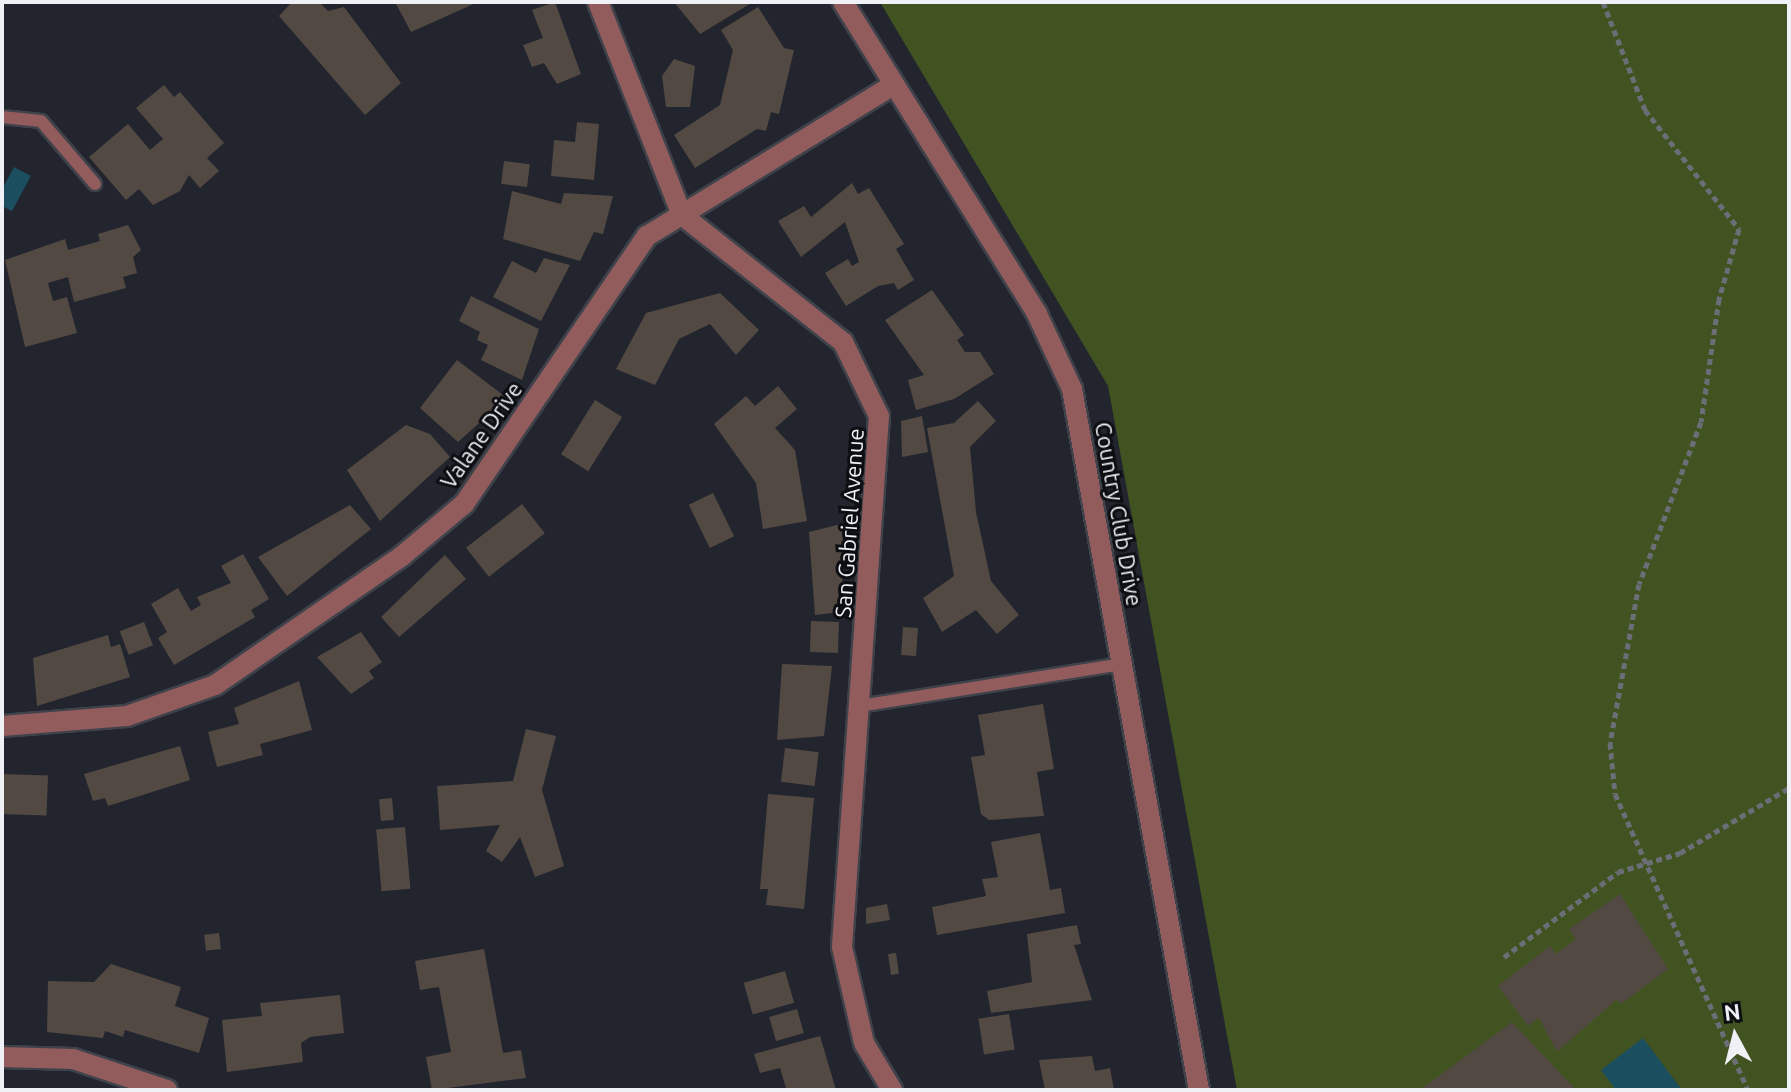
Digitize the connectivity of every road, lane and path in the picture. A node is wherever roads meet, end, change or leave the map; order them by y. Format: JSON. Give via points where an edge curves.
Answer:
{"nodes":[{"id":1,"x":598,"y":2,"type":"edge"},
{"id":2,"x":843,"y":2,"type":"edge"},
{"id":3,"x":1603,"y":2,"type":"edge"},
{"id":4,"x":892,"y":86,"type":"junction"},
{"id":5,"x":2,"y":117,"type":"edge"},
{"id":6,"x":95,"y":184,"type":"dead end"},
{"id":7,"x":682,"y":215,"type":"junction"},
{"id":8,"x":1122,"y":664,"type":"junction"},
{"id":9,"x":860,"y":706,"type":"junction"},
{"id":10,"x":2,"y":726,"type":"edge"},
{"id":11,"x":1789,"y":788,"type":"edge"},
{"id":12,"x":1646,"y":867,"type":"junction"},
{"id":13,"x":1504,"y":957,"type":"dead end"},
{"id":14,"x":2,"y":1057,"type":"edge"},
{"id":15,"x":167,"y":1090,"type":"edge"},
{"id":16,"x":892,"y":1090,"type":"edge"},
{"id":17,"x":1199,"y":1090,"type":"edge"},
{"id":18,"x":1748,"y":1090,"type":"edge"}],
"edges":[{"from":1,"to":7,"type":"street"},
{"from":2,"to":4,"type":"street","name":"Country Club Drive"},
{"from":3,"to":12,"type":"path","via":[[1645,110],[1739,229],[1719,299],[1701,422],[1642,575],[1616,684],[1612,779]]},
{"from":4,"to":7,"type":"street","name":"Valane Drive"},
{"from":4,"to":8,"type":"street","name":"Country Club Drive","via":[[1037,314],[1072,389]]},
{"from":5,"to":6,"type":"lane","via":[[41,121]]},
{"from":7,"to":9,"type":"street","name":"San Gabriel Avenue","via":[[843,342],[869,383],[879,449]]},
{"from":7,"to":10,"type":"street","name":"Valane Drive","via":[[647,236],[464,504],[402,556],[215,685],[127,716]]},
{"from":8,"to":9,"type":"lane"},
{"from":8,"to":17,"type":"street","name":"Country Club Drive"},
{"from":9,"to":16,"type":"street","name":"San Gabriel Avenue","via":[[842,947],[864,1043]]},
{"from":11,"to":12,"type":"path"},
{"from":12,"to":13,"type":"path","via":[[1618,872]]},
{"from":12,"to":18,"type":"path"},
{"from":14,"to":15,"type":"street","via":[[73,1059]]}]}
